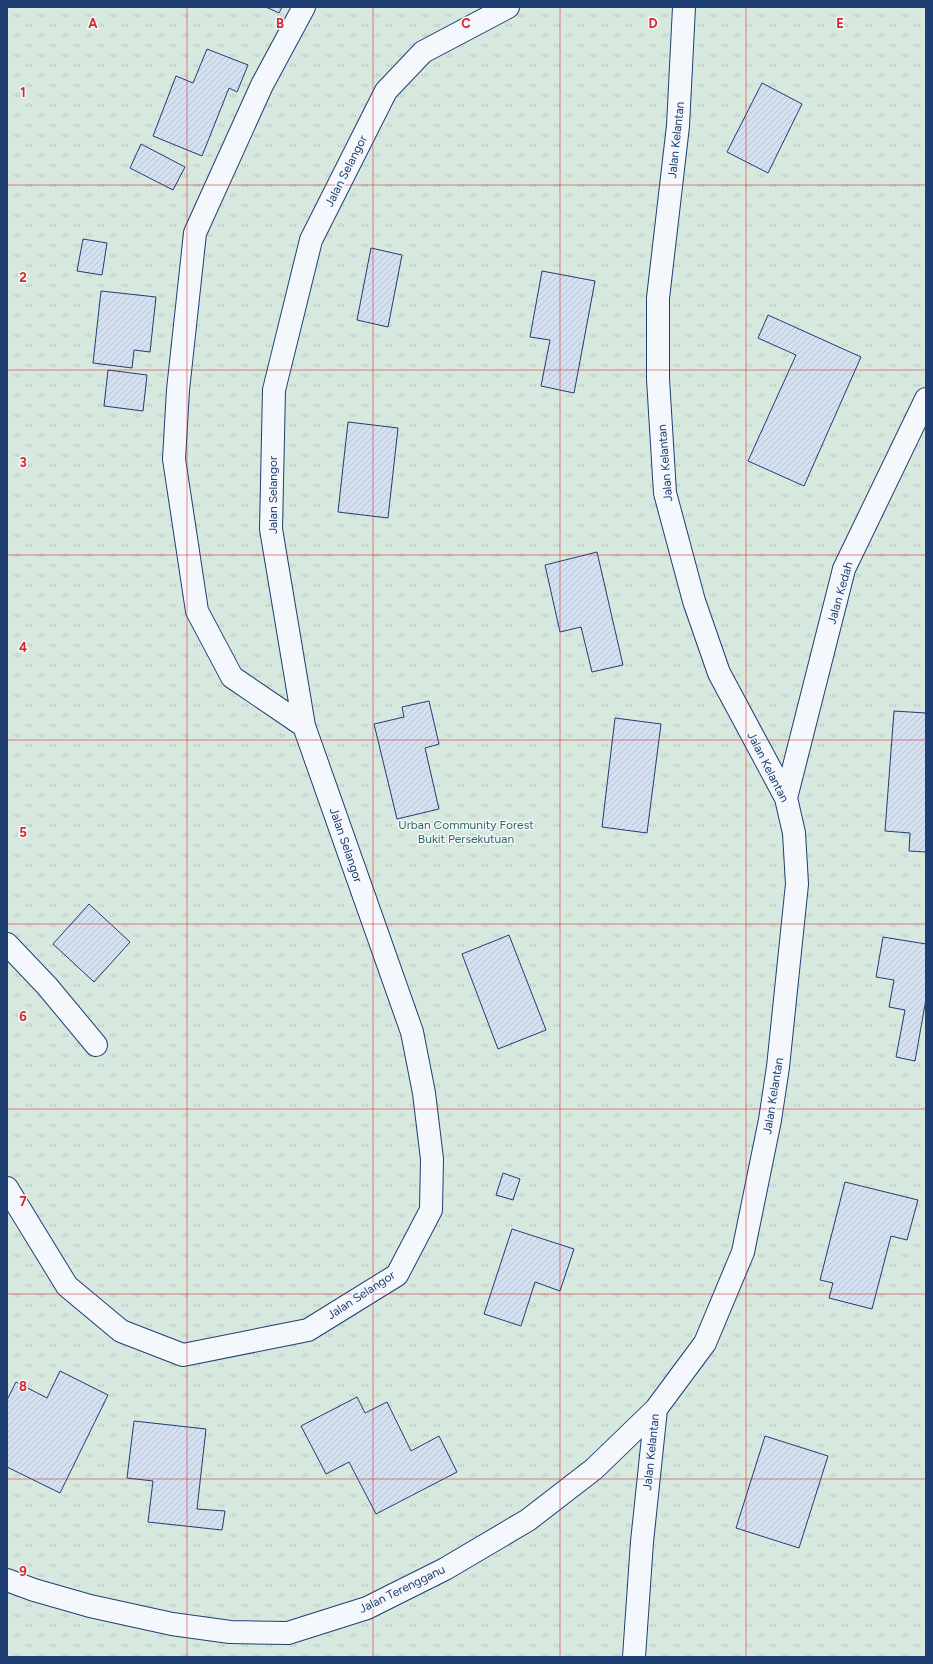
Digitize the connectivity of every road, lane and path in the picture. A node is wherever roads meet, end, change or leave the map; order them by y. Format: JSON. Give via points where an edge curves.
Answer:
{"nodes":[{"id":1,"x":304,"y":7,"type":"edge"},
{"id":2,"x":508,"y":7,"type":"edge"},
{"id":3,"x":684,"y":7,"type":"edge"},
{"id":4,"x":926,"y":400,"type":"edge"},
{"id":5,"x":304,"y":726,"type":"junction"},
{"id":6,"x":786,"y":798,"type":"junction"},
{"id":7,"x":7,"y":944,"type":"edge"},
{"id":8,"x":96,"y":1045,"type":"dead end"},
{"id":9,"x":7,"y":1188,"type":"edge"},
{"id":10,"x":656,"y":1409,"type":"junction"},
{"id":11,"x":7,"y":1580,"type":"edge"},
{"id":12,"x":634,"y":1657,"type":"edge"}],
"edges":[{"from":1,"to":5,"type":"street","via":[[262,85],[195,233],[178,390],[174,459],[197,611],[232,677]]},
{"from":2,"to":5,"type":"street","name":"Jalan Selangor","via":[[423,52],[386,91],[311,240],[274,390],[271,521]]},
{"from":3,"to":6,"type":"street","name":"Jalan Kelantan","via":[[678,126],[658,298],[658,379],[665,493],[694,602],[719,673]]},
{"from":4,"to":6,"type":"street","name":"Jalan Kedah","via":[[844,569]]},
{"from":5,"to":9,"type":"street","name":"Jalan Selangor","via":[[412,1032],[424,1093],[432,1159],[431,1210],[397,1275],[308,1330],[183,1355],[121,1331],[66,1286]]},
{"from":6,"to":10,"type":"street","name":"Jalan Kelantan","via":[[794,833],[797,884],[778,1067],[743,1252],[705,1343]]},
{"from":7,"to":8,"type":"street","via":[[47,986]]},
{"from":10,"to":11,"type":"street","name":"Jalan Terengganu","via":[[594,1469],[528,1520],[445,1569],[367,1608],[288,1633],[230,1632],[172,1624],[90,1606]]},
{"from":10,"to":12,"type":"street","name":"Jalan Kelantan","via":[[642,1542]]}]}
